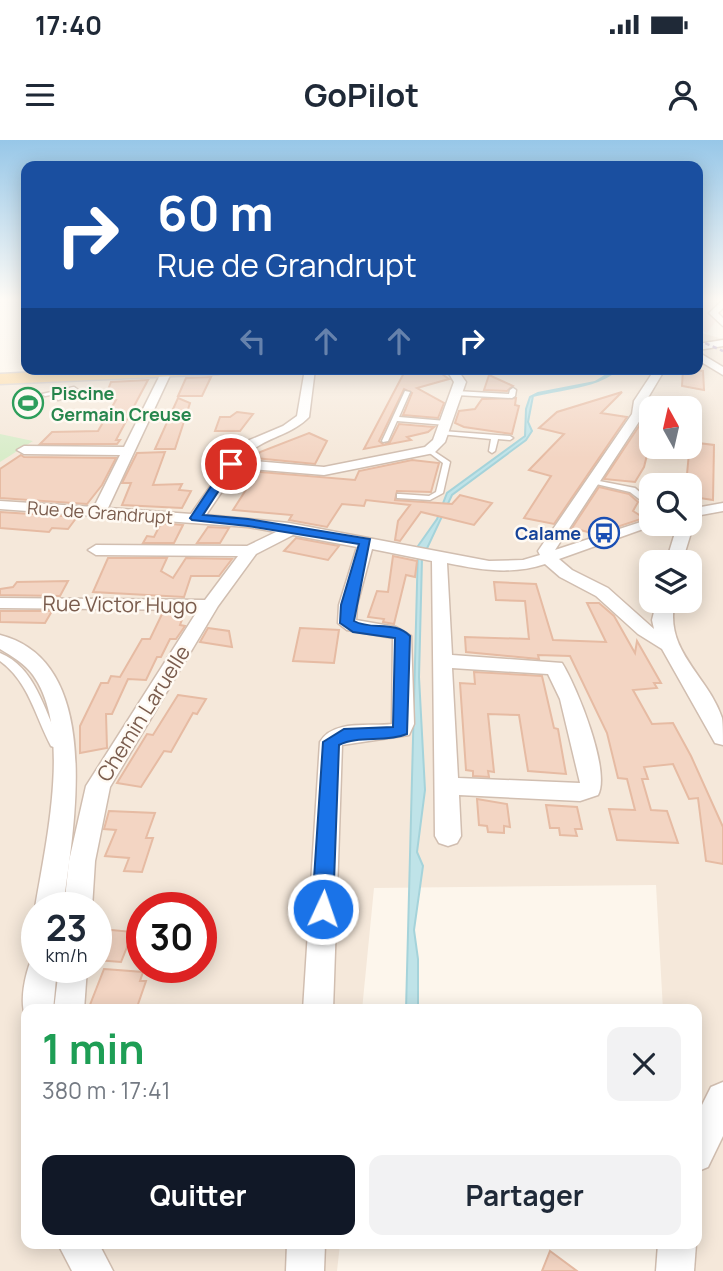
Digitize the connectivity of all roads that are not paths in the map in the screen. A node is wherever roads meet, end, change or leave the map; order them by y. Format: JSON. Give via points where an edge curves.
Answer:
{"nodes":[{"id":1,"x":703,"y":358,"type":"edge"},
{"id":2,"x":723,"y":372,"type":"edge"},
{"id":3,"x":115,"y":375,"type":"edge"},
{"id":4,"x":165,"y":375,"type":"edge"},
{"id":5,"x":309,"y":375,"type":"edge"},
{"id":6,"x":456,"y":375,"type":"edge"},
{"id":7,"x":656,"y":375,"type":"edge"},
{"id":8,"x":0,"y":379,"type":"edge"},
{"id":9,"x":49,"y":380,"type":"edge"},
{"id":10,"x":407,"y":392,"type":"dead end"},
{"id":11,"x":456,"y":393,"type":"junction"},
{"id":12,"x":512,"y":396,"type":"dead end"},
{"id":13,"x":58,"y":398,"type":"dead end"},
{"id":14,"x":395,"y":419,"type":"junction"},
{"id":15,"x":444,"y":428,"type":"junction"},
{"id":16,"x":495,"y":437,"type":"junction"},
{"id":17,"x":510,"y":438,"type":"dead end"},
{"id":18,"x":385,"y":441,"type":"dead end"},
{"id":19,"x":24,"y":450,"type":"dead end"},
{"id":20,"x":128,"y":450,"type":"junction"},
{"id":21,"x":429,"y":450,"type":"junction"},
{"id":22,"x":492,"y":452,"type":"dead end"},
{"id":23,"x":231,"y":464,"type":"junction"},
{"id":24,"x":594,"y":482,"type":"junction"},
{"id":25,"x":400,"y":496,"type":"dead end"},
{"id":26,"x":639,"y":496,"type":"edge"},
{"id":27,"x":0,"y":505,"type":"edge"},
{"id":28,"x":723,"y":507,"type":"edge"},
{"id":29,"x":99,"y":512,"type":"junction"},
{"id":30,"x":702,"y":513,"type":"edge"},
{"id":31,"x":196,"y":518,"type":"junction"},
{"id":32,"x":639,"y":527,"type":"edge"},
{"id":33,"x":289,"y":528,"type":"junction"},
{"id":34,"x":366,"y":542,"type":"junction"},
{"id":35,"x":96,"y":550,"type":"dead end"},
{"id":36,"x":250,"y":551,"type":"junction"},
{"id":37,"x":426,"y":553,"type":"junction"},
{"id":38,"x":549,"y":558,"type":"junction"},
{"id":39,"x":0,"y":603,"type":"edge"},
{"id":40,"x":210,"y":605,"type":"junction"},
{"id":41,"x":663,"y":613,"type":"edge"},
{"id":42,"x":0,"y":641,"type":"edge"},
{"id":43,"x":669,"y":645,"type":"junction"},
{"id":44,"x":0,"y":656,"type":"edge"},
{"id":45,"x":442,"y":661,"type":"junction"},
{"id":46,"x":723,"y":737,"type":"edge"},
{"id":47,"x":64,"y":747,"type":"junction"},
{"id":48,"x":447,"y":786,"type":"junction"},
{"id":49,"x":448,"y":836,"type":"dead end"},
{"id":50,"x":50,"y":892,"type":"edge"},
{"id":51,"x":79,"y":892,"type":"edge"},
{"id":52,"x":41,"y":983,"type":"edge"},
{"id":53,"x":72,"y":983,"type":"edge"},
{"id":54,"x":39,"y":1004,"type":"edge"},
{"id":55,"x":70,"y":1004,"type":"edge"},
{"id":56,"x":318,"y":1004,"type":"edge"},
{"id":57,"x":723,"y":1098,"type":"edge"},
{"id":58,"x":702,"y":1142,"type":"edge"},
{"id":59,"x":306,"y":1249,"type":"edge"},
{"id":60,"x":677,"y":1249,"type":"edge"},
{"id":61,"x":305,"y":1271,"type":"edge"},
{"id":62,"x":675,"y":1271,"type":"edge"}],
"edges":[{"from":1,"to":2,"type":"street"},
{"from":3,"to":9,"type":"main road"},
{"from":4,"to":20,"type":"street"},
{"from":5,"to":23,"type":"street","via":[[303,418],[245,447]]},
{"from":6,"to":11,"type":"street","via":[[460,379]]},
{"from":7,"to":24,"type":"street","via":[[640,401],[638,414]]},
{"from":8,"to":9,"type":"main road"},
{"from":9,"to":13,"type":"lane","via":[[79,393]]},
{"from":10,"to":14,"type":"lane"},
{"from":11,"to":12,"type":"lane"},
{"from":11,"to":15,"type":"street"},
{"from":14,"to":15,"type":"lane"},
{"from":14,"to":18,"type":"lane"},
{"from":15,"to":16,"type":"lane"},
{"from":15,"to":21,"type":"street","via":[[439,442]]},
{"from":16,"to":17,"type":"lane"},
{"from":16,"to":22,"type":"lane"},
{"from":19,"to":20,"type":"street"},
{"from":20,"to":29,"type":"street"},
{"from":21,"to":23,"type":"street","via":[[324,471]]},
{"from":21,"to":25,"type":"lane","via":[[447,462],[439,493],[430,498]]},
{"from":23,"to":31,"type":"street"},
{"from":24,"to":26,"type":"lane","via":[[632,490]]},
{"from":24,"to":38,"type":"street","via":[[546,551]]},
{"from":27,"to":29,"type":"street","name":"Rue de Grandrupt"},
{"from":28,"to":30,"type":"street"},
{"from":29,"to":31,"type":"street","name":"Rue de Grandrupt"},
{"from":31,"to":33,"type":"street","name":"Rue de Grandrupt"},
{"from":32,"to":38,"type":"street","name":"Rue de Grandrupt"},
{"from":33,"to":34,"type":"street","name":"Rue de Grandrupt"},
{"from":33,"to":36,"type":"street","name":"Rue Victor Hugo"},
{"from":34,"to":37,"type":"street","name":"Rue de Grandrupt"},
{"from":34,"to":56,"type":"street","via":[[346,623],[402,636],[403,724],[391,734],[344,735],[331,742]]},
{"from":35,"to":36,"type":"street"},
{"from":36,"to":40,"type":"street","name":"Rue Victor Hugo"},
{"from":37,"to":38,"type":"street","name":"Rue de Grandrupt","via":[[489,566],[516,566]]},
{"from":37,"to":45,"type":"street","via":[[439,563]]},
{"from":38,"to":43,"type":"street","via":[[561,571],[609,597],[649,637]]},
{"from":39,"to":40,"type":"street","name":"Rue Victor Hugo"},
{"from":40,"to":51,"type":"street","name":"Chemin Laruelle","via":[[98,786]]},
{"from":41,"to":43,"type":"street"},
{"from":42,"to":47,"type":"street","via":[[21,652],[46,677],[64,728]]},
{"from":43,"to":46,"type":"street"},
{"from":44,"to":47,"type":"lane","via":[[37,694],[55,743]]},
{"from":45,"to":48,"type":"street"},
{"from":45,"to":48,"type":"street","via":[[555,668],[570,699],[592,782],[590,789],[580,792]]},
{"from":47,"to":50,"type":"street"},
{"from":48,"to":49,"type":"street"},
{"from":52,"to":54,"type":"street"},
{"from":53,"to":55,"type":"street"},
{"from":57,"to":58,"type":"street"},
{"from":59,"to":61,"type":"street"},
{"from":60,"to":62,"type":"street"}]}
